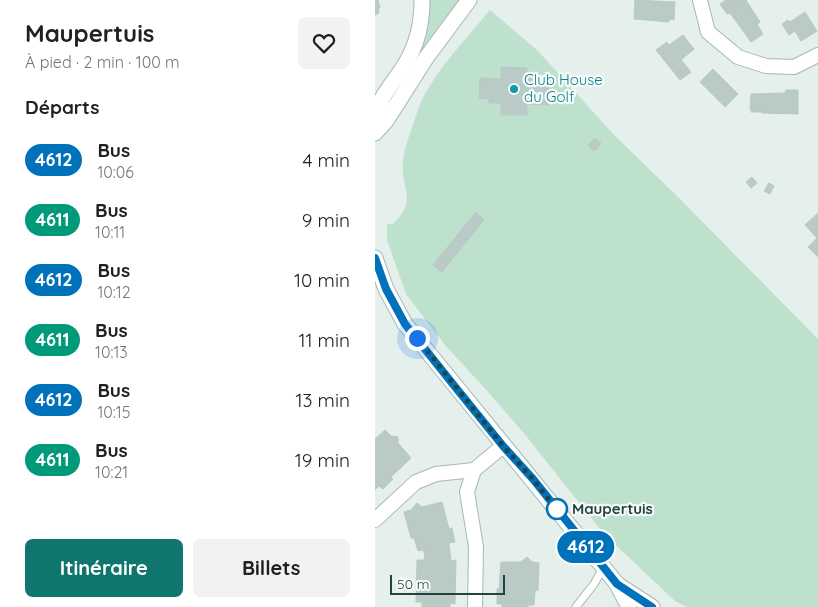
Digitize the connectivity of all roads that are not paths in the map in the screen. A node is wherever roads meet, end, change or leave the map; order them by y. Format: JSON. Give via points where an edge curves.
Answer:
{"nodes":[{"id":1,"x":422,"y":0,"type":"edge"},
{"id":2,"x":469,"y":0,"type":"edge"},
{"id":3,"x":700,"y":0,"type":"edge"},
{"id":4,"x":818,"y":55,"type":"edge"},
{"id":5,"x":375,"y":119,"type":"edge"},
{"id":6,"x":375,"y":126,"type":"edge"},
{"id":7,"x":375,"y":134,"type":"edge"},
{"id":8,"x":375,"y":258,"type":"edge"},
{"id":9,"x":503,"y":446,"type":"junction"},
{"id":10,"x":474,"y":470,"type":"junction"},
{"id":11,"x":375,"y":520,"type":"edge"},
{"id":12,"x":603,"y":568,"type":"junction"},
{"id":13,"x":617,"y":584,"type":"junction"},
{"id":14,"x":475,"y":607,"type":"edge"},
{"id":15,"x":576,"y":607,"type":"edge"},
{"id":16,"x":629,"y":607,"type":"edge"},
{"id":17,"x":652,"y":607,"type":"edge"}],
"edges":[{"from":1,"to":5,"type":"street","via":[[417,42],[377,106]]},
{"from":2,"to":7,"type":"street"},
{"from":3,"to":4,"type":"street","via":[[708,32],[738,57],[766,66],[794,66]]},
{"from":6,"to":7,"type":"street"},
{"from":8,"to":9,"type":"street","via":[[386,289],[405,324]]},
{"from":9,"to":10,"type":"street"},
{"from":9,"to":12,"type":"street"},
{"from":10,"to":11,"type":"street","via":[[436,474],[416,482]]},
{"from":10,"to":14,"type":"street","via":[[467,492],[476,547]]},
{"from":12,"to":13,"type":"street"},
{"from":12,"to":15,"type":"lane"},
{"from":13,"to":16,"type":"street"},
{"from":13,"to":17,"type":"street"}]}
